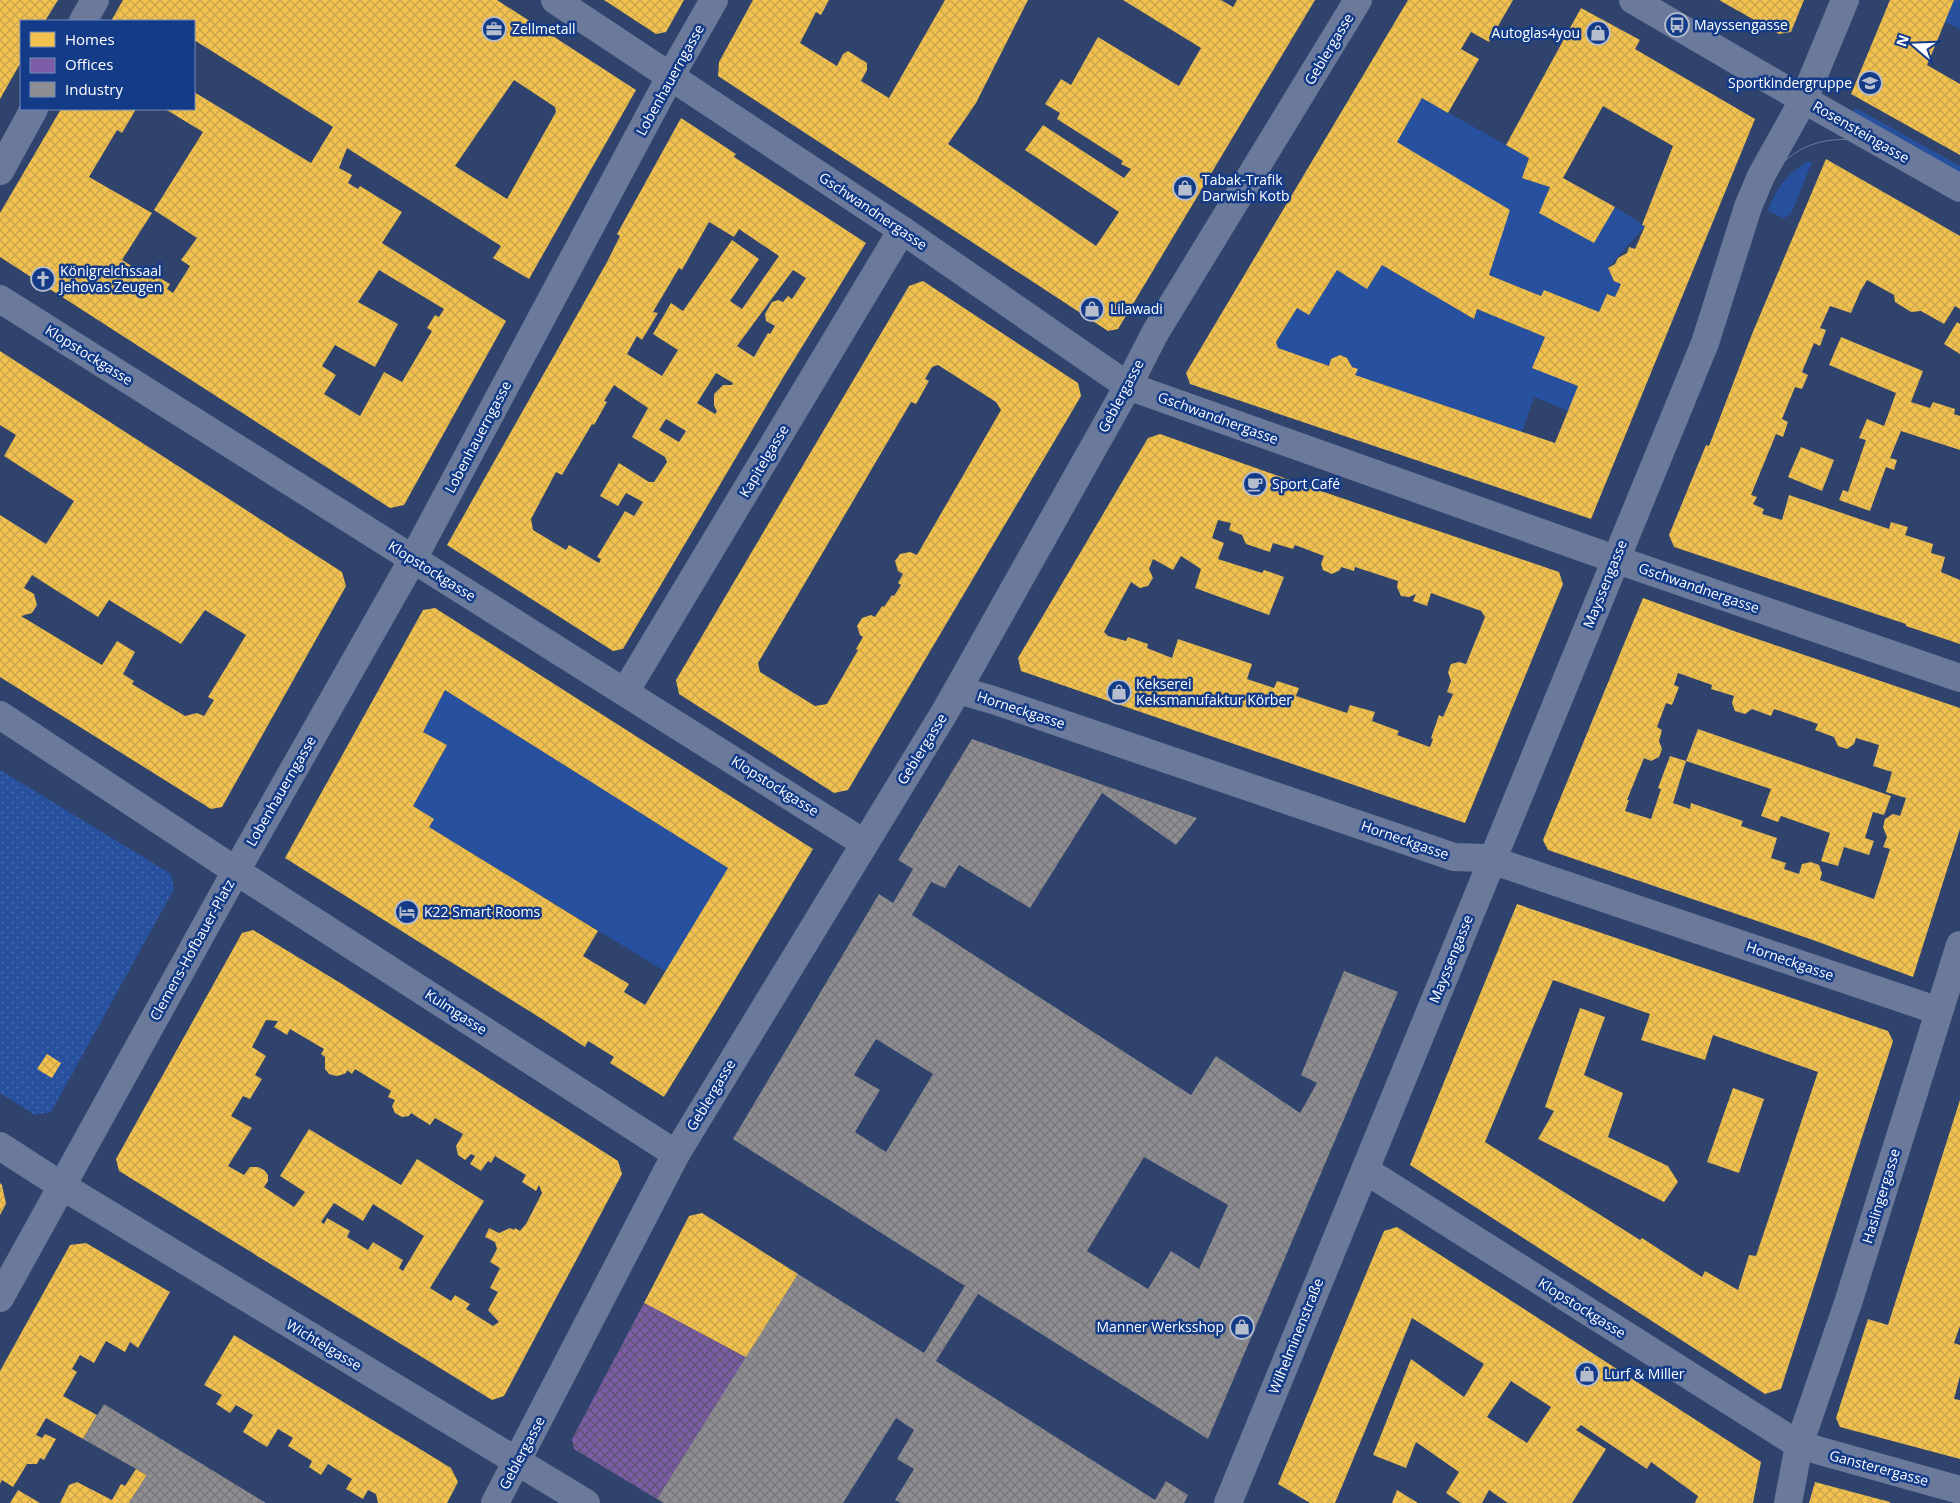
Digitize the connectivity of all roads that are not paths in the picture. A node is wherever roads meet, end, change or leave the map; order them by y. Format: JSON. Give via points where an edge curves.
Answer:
{"nodes":[{"id":1,"x":94,"y":0,"type":"edge"},
{"id":2,"x":555,"y":0,"type":"edge"},
{"id":3,"x":714,"y":0,"type":"edge"},
{"id":4,"x":1358,"y":0,"type":"edge"},
{"id":5,"x":1633,"y":0,"type":"edge"},
{"id":6,"x":1845,"y":0,"type":"edge"},
{"id":7,"x":84,"y":20,"type":"edge"},
{"id":8,"x":670,"y":77,"type":"junction"},
{"id":9,"x":1804,"y":99,"type":"junction"},
{"id":10,"x":33,"y":110,"type":"edge"},
{"id":11,"x":0,"y":171,"type":"edge"},
{"id":12,"x":1960,"y":188,"type":"edge"},
{"id":13,"x":902,"y":230,"type":"junction"},
{"id":14,"x":0,"y":299,"type":"edge"},
{"id":15,"x":1128,"y":386,"type":"junction"},
{"id":16,"x":413,"y":559,"type":"junction"},
{"id":17,"x":1616,"y":560,"type":"junction"},
{"id":18,"x":1960,"y":678,"type":"edge"},
{"id":19,"x":958,"y":690,"type":"junction"},
{"id":20,"x":625,"y":692,"type":"junction"},
{"id":21,"x":0,"y":715,"type":"edge"},
{"id":22,"x":864,"y":842,"type":"junction"},
{"id":23,"x":1492,"y":861,"type":"junction"},
{"id":24,"x":236,"y":871,"type":"junction"},
{"id":25,"x":1960,"y":945,"type":"edge"},
{"id":26,"x":1939,"y":1011,"type":"junction"},
{"id":27,"x":0,"y":1146,"type":"edge"},
{"id":28,"x":676,"y":1154,"type":"junction"},
{"id":29,"x":1365,"y":1170,"type":"junction"},
{"id":30,"x":62,"y":1186,"type":"junction"},
{"id":31,"x":0,"y":1298,"type":"edge"},
{"id":32,"x":1799,"y":1446,"type":"junction"},
{"id":33,"x":518,"y":1461,"type":"junction"},
{"id":34,"x":1960,"y":1490,"type":"edge"},
{"id":35,"x":1231,"y":1502,"type":"edge"},
{"id":36,"x":495,"y":1503,"type":"edge"},
{"id":37,"x":586,"y":1503,"type":"edge"},
{"id":38,"x":1788,"y":1503,"type":"edge"}],
"edges":[{"from":1,"to":7,"type":"street"},
{"from":2,"to":8,"type":"street","name":"Gschwandnergasse"},
{"from":3,"to":8,"type":"street","name":"Lobenhauerngasse"},
{"from":4,"to":15,"type":"street","name":"Geblergasse","via":[[1155,333]]},
{"from":5,"to":9,"type":"street","name":"Rosensteingasse"},
{"from":6,"to":9,"type":"street","name":"Mayssengasse"},
{"from":8,"to":13,"type":"street","name":"Gschwandnergasse"},
{"from":8,"to":16,"type":"street","name":"Lobenhauerngasse"},
{"from":9,"to":12,"type":"street","name":"Rosensteingasse"},
{"from":9,"to":17,"type":"street","name":"Mayssengasse","via":[[1748,206],[1705,343]]},
{"from":10,"to":11,"type":"street"},
{"from":13,"to":15,"type":"street","name":"Gschwandnergasse"},
{"from":13,"to":20,"type":"street","name":"Kapitelgasse"},
{"from":14,"to":16,"type":"street","name":"Klopstockgasse"},
{"from":15,"to":17,"type":"street","name":"Gschwandnergasse"},
{"from":15,"to":19,"type":"street","name":"Geblergasse"},
{"from":16,"to":20,"type":"street","name":"Klopstockgasse"},
{"from":16,"to":24,"type":"street","name":"Lobenhauerngasse"},
{"from":17,"to":18,"type":"street","name":"Gschwandnergasse"},
{"from":17,"to":23,"type":"street","name":"Mayssengasse"},
{"from":19,"to":22,"type":"street","name":"Geblergasse"},
{"from":19,"to":23,"type":"street","name":"Horneckgasse","via":[[1454,856]]},
{"from":20,"to":22,"type":"street","name":"Klopstockgasse"},
{"from":21,"to":24,"type":"street","name":"Clemens-Hofbauer-Platz"},
{"from":22,"to":28,"type":"street","name":"Geblergasse"},
{"from":23,"to":26,"type":"street","name":"Horneckgasse"},
{"from":23,"to":29,"type":"street","name":"Mayssengasse"},
{"from":24,"to":28,"type":"street","name":"Kulmgasse"},
{"from":24,"to":30,"type":"street","name":"Clemens-Hofbauer-Platz"},
{"from":25,"to":26,"type":"street","name":"Haslingergasse"},
{"from":26,"to":32,"type":"street","name":"Haslingergasse","via":[[1848,1303]]},
{"from":27,"to":30,"type":"street"},
{"from":28,"to":33,"type":"street","name":"Geblergasse"},
{"from":29,"to":32,"type":"street","name":"Klopstockgasse"},
{"from":29,"to":35,"type":"street","name":"Wilhelminenstraße"},
{"from":30,"to":31,"type":"street"},
{"from":30,"to":33,"type":"street","name":"Wichtelgasse"},
{"from":32,"to":34,"type":"street","name":"Gansterergasse"},
{"from":32,"to":38,"type":"street","name":"Haslingergasse"},
{"from":33,"to":36,"type":"street","name":"Geblergasse"},
{"from":33,"to":37,"type":"street","name":"Wichtelgasse"}]}
